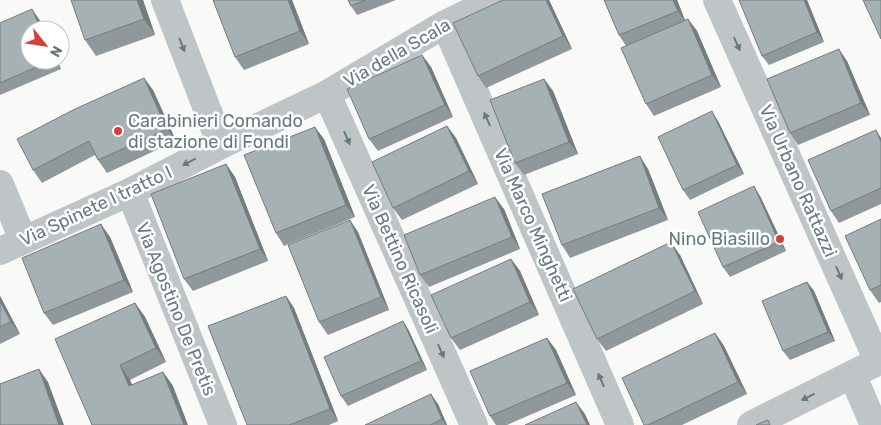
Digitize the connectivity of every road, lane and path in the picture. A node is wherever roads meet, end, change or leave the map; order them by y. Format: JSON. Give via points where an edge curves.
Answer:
{"nodes":[{"id":1,"x":165,"y":0,"type":"edge"},
{"id":2,"x":495,"y":0,"type":"edge"},
{"id":3,"x":717,"y":0,"type":"edge"},
{"id":4,"x":445,"y":24,"type":"junction"},
{"id":5,"x":327,"y":94,"type":"junction"},
{"id":6,"x":221,"y":145,"type":"junction"},
{"id":7,"x":0,"y":184,"type":"edge"},
{"id":8,"x":130,"y":192,"type":"junction"},
{"id":9,"x":12,"y":246,"type":"edge"},
{"id":10,"x":880,"y":361,"type":"edge"},
{"id":11,"x":852,"y":374,"type":"junction"},
{"id":12,"x":769,"y":421,"type":"edge"},
{"id":13,"x":223,"y":425,"type":"edge"},
{"id":14,"x":474,"y":425,"type":"edge"},
{"id":15,"x":620,"y":425,"type":"edge"},
{"id":16,"x":874,"y":425,"type":"edge"}],
"edges":[{"from":1,"to":6,"type":"street","one_way":true},
{"from":2,"to":4,"type":"street","name":"Via della Scala"},
{"from":3,"to":10,"type":"street","name":"Via Urbano Rattazzi","one_way":true},
{"from":4,"to":5,"type":"street","name":"Via della Scala"},
{"from":15,"to":4,"type":"street","name":"Via Marco Minghetti","one_way":true},
{"from":5,"to":6,"type":"street","name":"Via Spinete I tratto I"},
{"from":5,"to":14,"type":"street","name":"Via Bettino Ricasoli","one_way":true},
{"from":6,"to":8,"type":"street","name":"Via Spinete I tratto I","one_way":true},
{"from":7,"to":9,"type":"street"},
{"from":8,"to":9,"type":"street","name":"Via Spinete I tratto I"},
{"from":8,"to":13,"type":"street","name":"Via Agostino De Pretis"},
{"from":10,"to":11,"type":"street"},
{"from":11,"to":12,"type":"street","one_way":true},
{"from":11,"to":16,"type":"street"}]}
